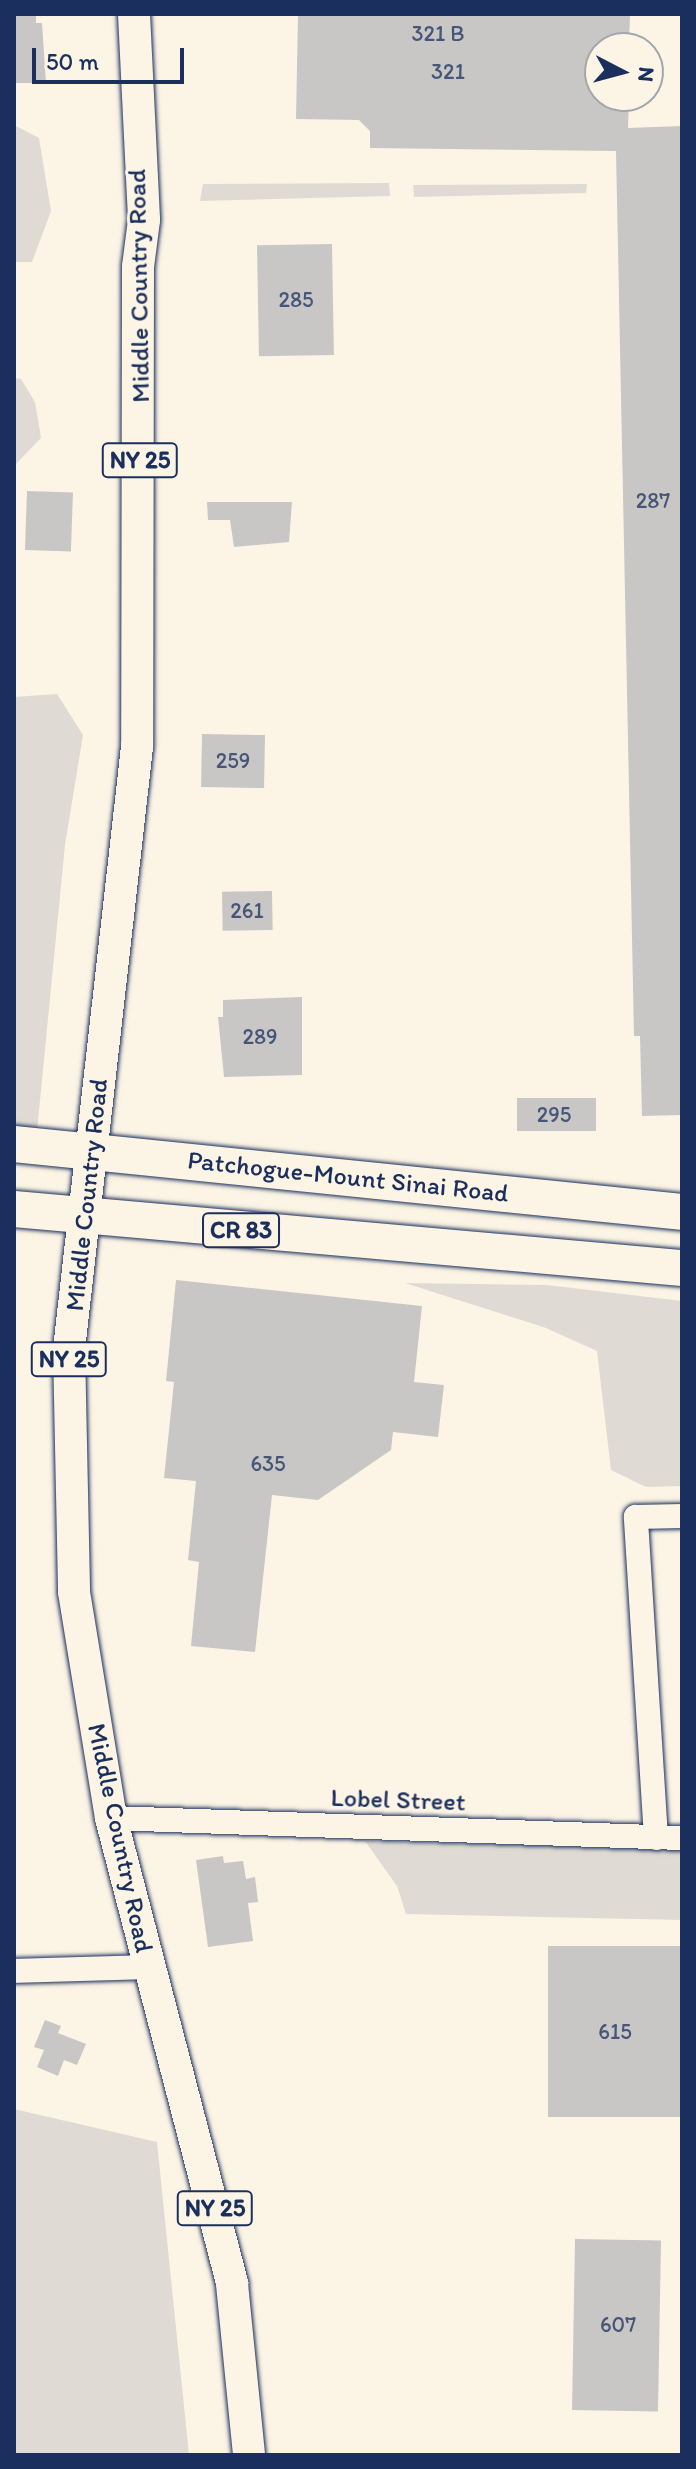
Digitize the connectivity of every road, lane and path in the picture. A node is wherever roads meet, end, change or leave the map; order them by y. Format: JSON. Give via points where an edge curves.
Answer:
{"nodes":[{"id":1,"x":134,"y":14,"type":"edge"},
{"id":2,"x":14,"y":1144,"type":"edge"},
{"id":3,"x":92,"y":1151,"type":"junction"},
{"id":4,"x":14,"y":1209,"type":"edge"},
{"id":5,"x":682,"y":1212,"type":"edge"},
{"id":6,"x":86,"y":1216,"type":"junction"},
{"id":7,"x":682,"y":1268,"type":"edge"},
{"id":8,"x":682,"y":1516,"type":"edge"},
{"id":9,"x":111,"y":1818,"type":"junction"},
{"id":10,"x":656,"y":1838,"type":"junction"},
{"id":11,"x":682,"y":1838,"type":"edge"},
{"id":12,"x":147,"y":1967,"type":"junction"},
{"id":13,"x":14,"y":1971,"type":"edge"},
{"id":14,"x":249,"y":2455,"type":"edge"}],
"edges":[{"from":1,"to":3,"type":"main road","name":"Middle Country Road","number":"NY 25","via":[[144,220],[138,267],[137,747]]},
{"from":2,"to":3,"type":"highway","name":"Patchogue-Mount Sinai Road"},
{"from":3,"to":5,"type":"highway","name":"Patchogue-Mount Sinai Road"},
{"from":3,"to":6,"type":"main road","name":"Middle Country Road","number":"NY 25"},
{"from":4,"to":6,"type":"highway","number":"CR 83"},
{"from":6,"to":7,"type":"highway","number":"CR 83"},
{"from":6,"to":9,"type":"main road","name":"Middle Country Road","number":"NY 25","via":[[69,1349],[74,1592]]},
{"from":8,"to":10,"type":"street","via":[[636,1517]]},
{"from":9,"to":10,"type":"street","name":"Lobel Street"},
{"from":9,"to":12,"type":"main road","name":"Middle Country Road","number":"NY 25"},
{"from":10,"to":11,"type":"street","name":"Lobel Street"},
{"from":12,"to":13,"type":"street"},
{"from":12,"to":14,"type":"main road","name":"Middle Country Road","number":"NY 25","via":[[179,2067],[232,2284]]}]}
